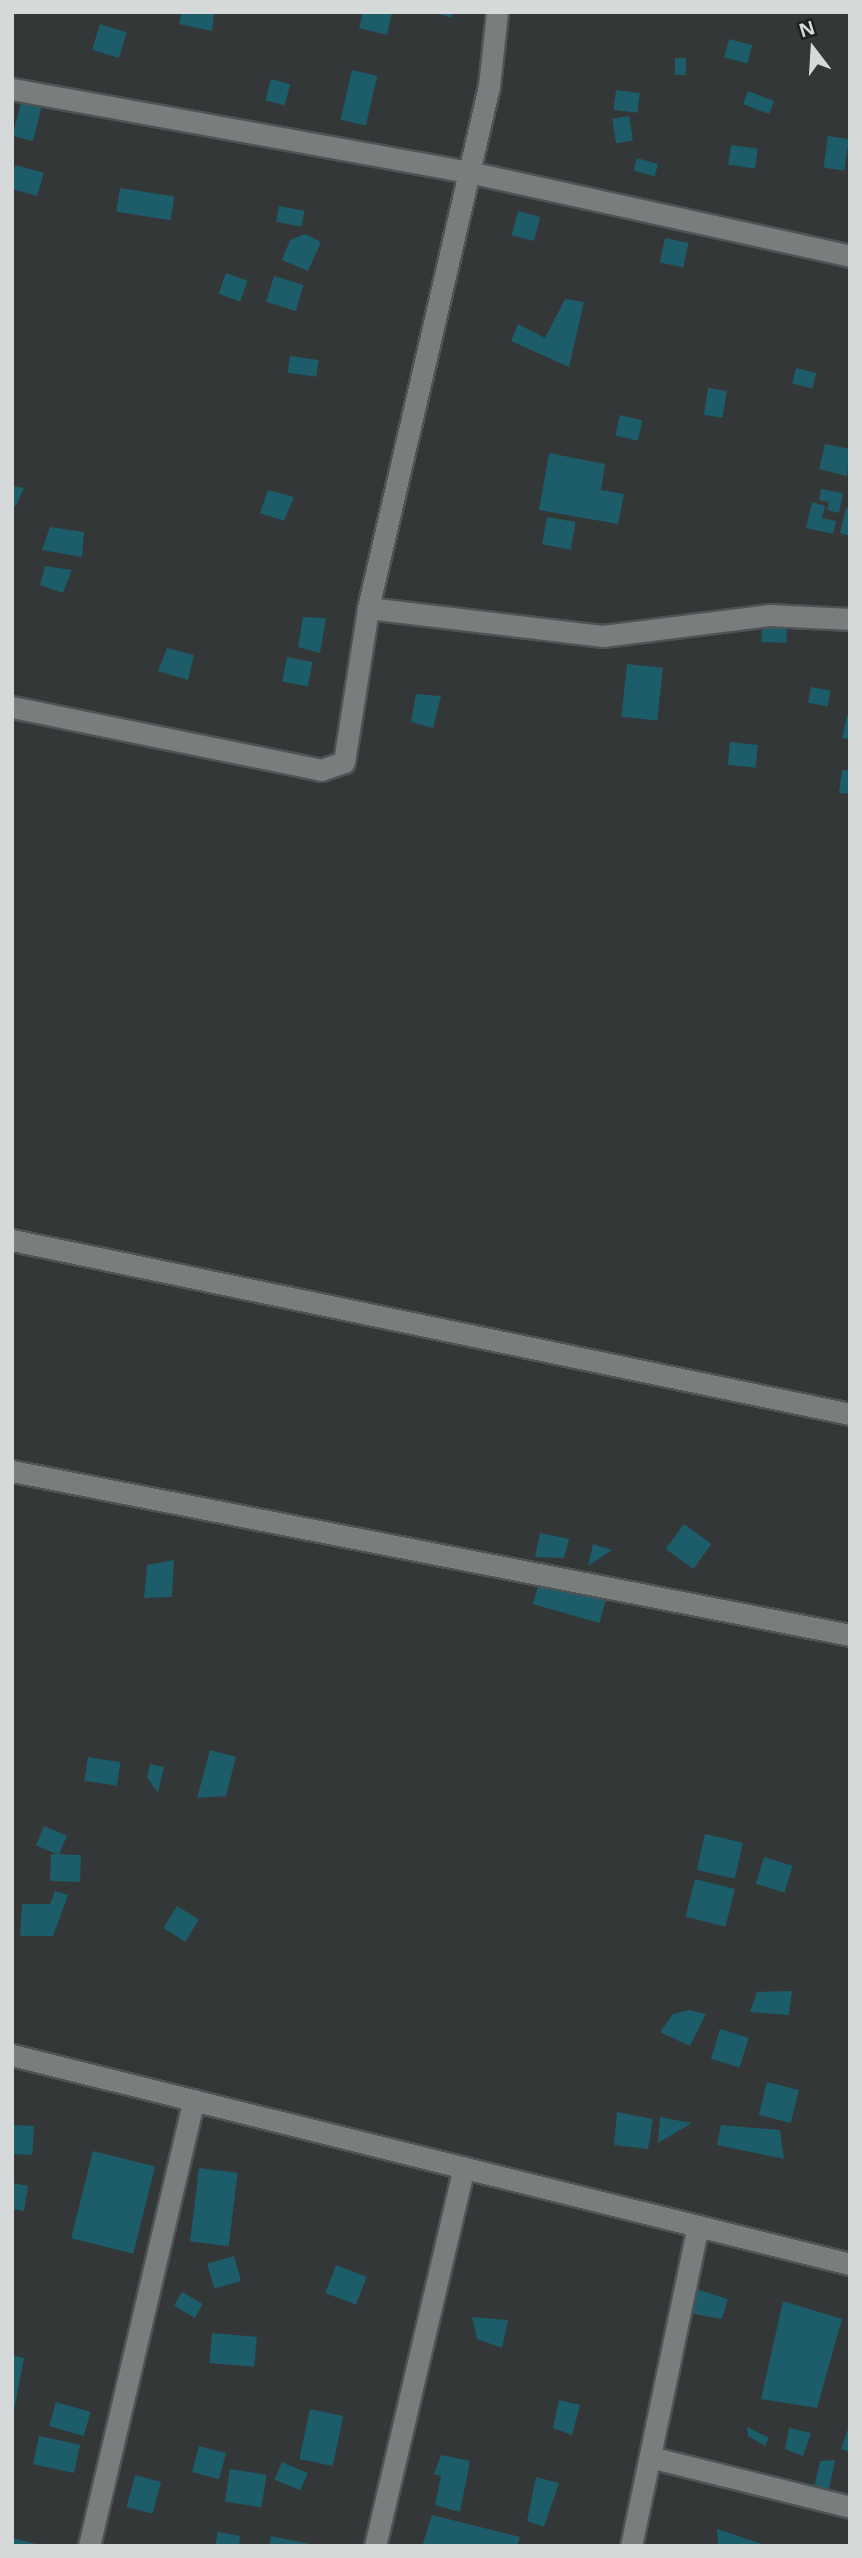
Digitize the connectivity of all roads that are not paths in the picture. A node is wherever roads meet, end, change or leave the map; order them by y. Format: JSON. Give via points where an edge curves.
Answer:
{"nodes":[{"id":1,"x":497,"y":12,"type":"edge"},
{"id":2,"x":12,"y":89,"type":"edge"},
{"id":3,"x":469,"y":172,"type":"junction"},
{"id":4,"x":850,"y":256,"type":"edge"},
{"id":5,"x":368,"y":608,"type":"junction"},
{"id":6,"x":850,"y":619,"type":"edge"},
{"id":7,"x":12,"y":707,"type":"edge"},
{"id":8,"x":12,"y":1240,"type":"edge"},
{"id":9,"x":850,"y":1414,"type":"edge"},
{"id":10,"x":12,"y":1471,"type":"edge"},
{"id":11,"x":850,"y":1634,"type":"edge"},
{"id":12,"x":12,"y":2055,"type":"edge"},
{"id":13,"x":194,"y":2100,"type":"junction"},
{"id":14,"x":464,"y":2167,"type":"junction"},
{"id":15,"x":698,"y":2226,"type":"junction"},
{"id":16,"x":850,"y":2264,"type":"edge"},
{"id":17,"x":650,"y":2457,"type":"junction"},
{"id":18,"x":850,"y":2507,"type":"edge"},
{"id":19,"x":89,"y":2546,"type":"edge"},
{"id":20,"x":375,"y":2546,"type":"edge"},
{"id":21,"x":631,"y":2546,"type":"edge"}],
"edges":[{"from":1,"to":3,"type":"street","via":[[489,86]]},
{"from":2,"to":3,"type":"street"},
{"from":3,"to":4,"type":"street"},
{"from":3,"to":5,"type":"street"},
{"from":5,"to":6,"type":"street","via":[[603,636],[769,615]]},
{"from":5,"to":7,"type":"street","via":[[344,762],[321,770]]},
{"from":8,"to":9,"type":"street"},
{"from":10,"to":11,"type":"street"},
{"from":12,"to":13,"type":"street"},
{"from":13,"to":14,"type":"street"},
{"from":13,"to":19,"type":"street"},
{"from":14,"to":15,"type":"street"},
{"from":14,"to":20,"type":"street"},
{"from":15,"to":16,"type":"street"},
{"from":15,"to":17,"type":"street"},
{"from":17,"to":18,"type":"street"},
{"from":17,"to":21,"type":"street"}]}
